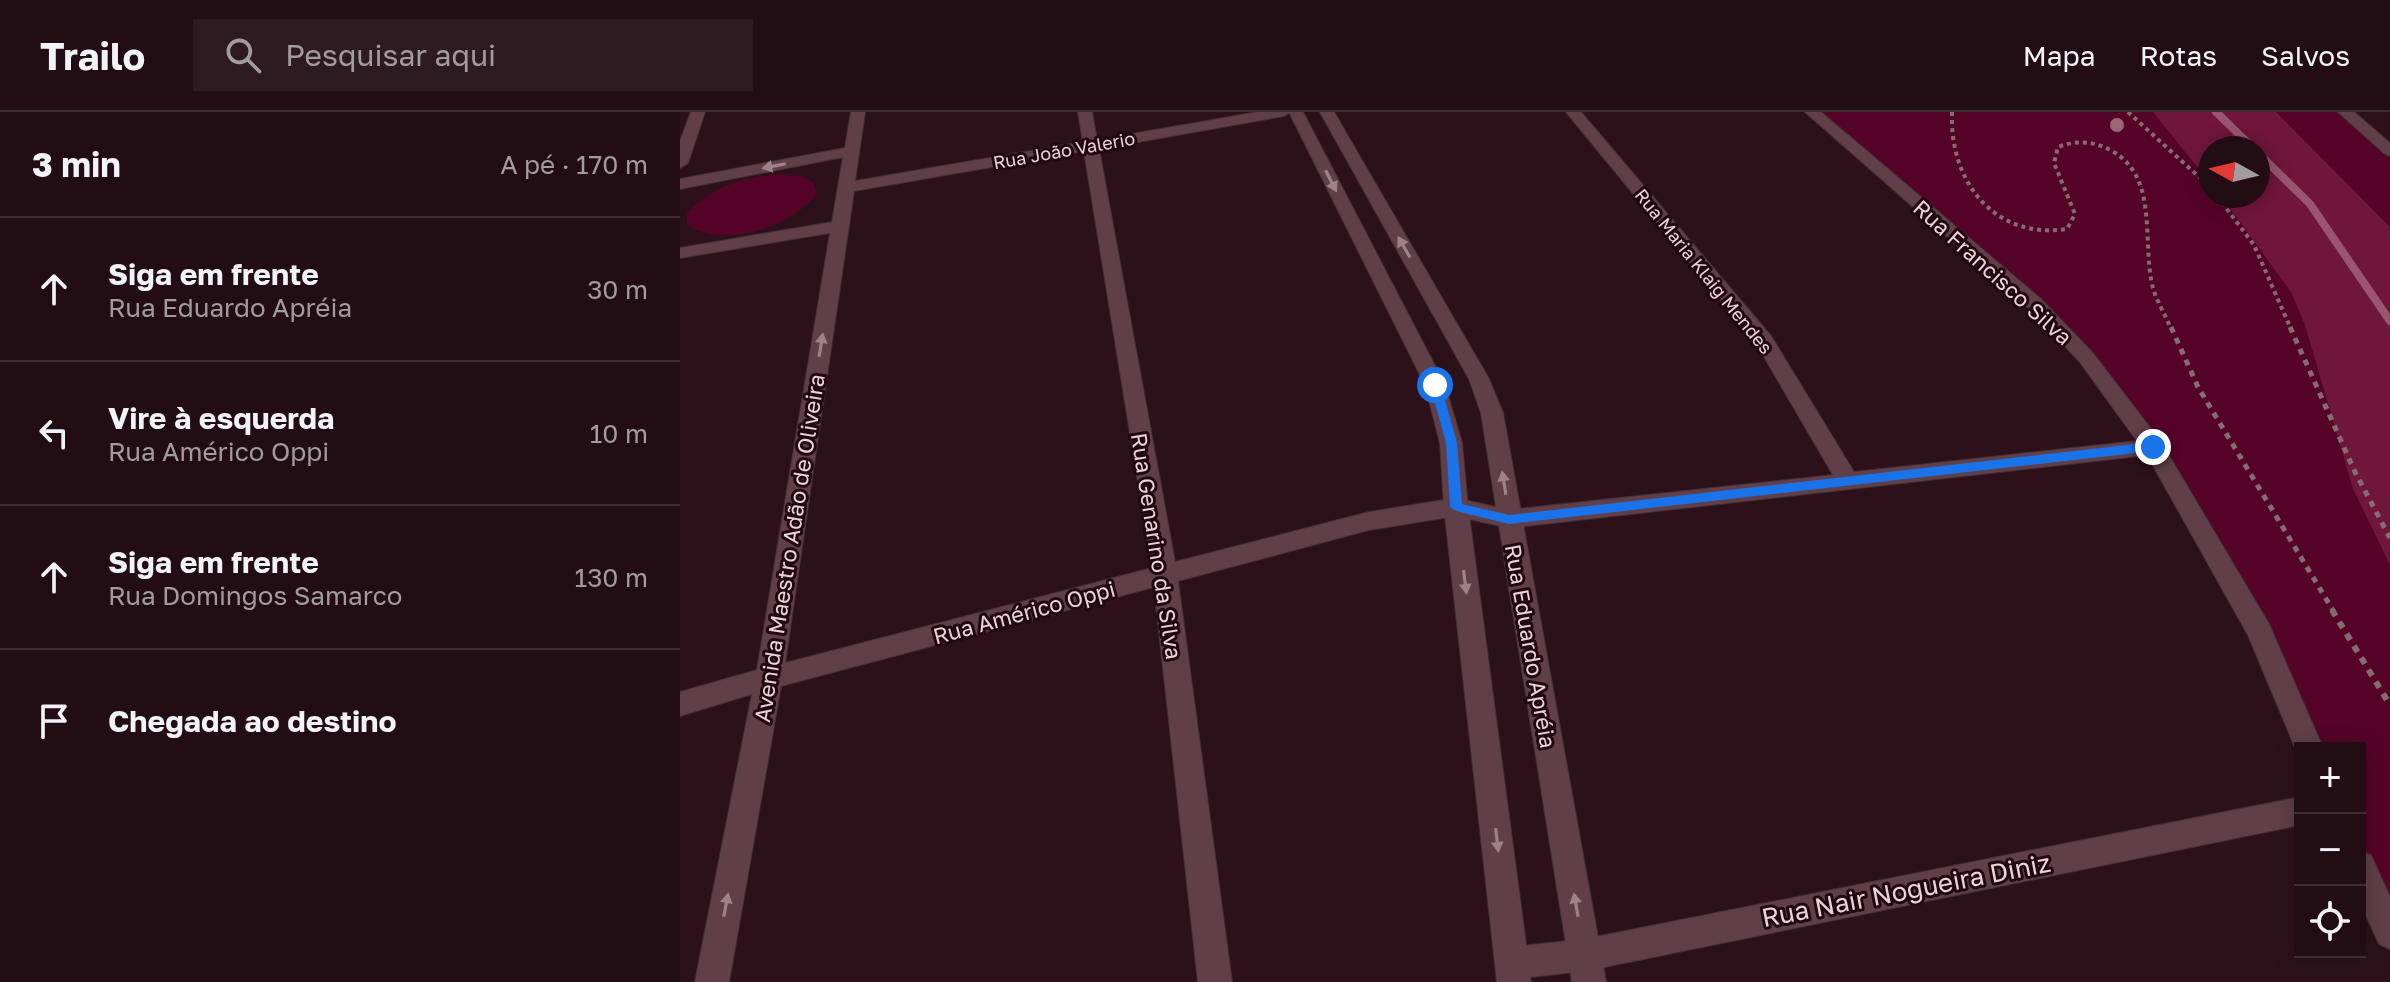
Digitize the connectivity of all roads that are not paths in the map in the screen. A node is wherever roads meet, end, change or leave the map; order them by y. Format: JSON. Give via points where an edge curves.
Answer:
{"nodes":[{"id":1,"x":698,"y":112,"type":"edge"},
{"id":2,"x":858,"y":112,"type":"edge"},
{"id":3,"x":1085,"y":112,"type":"edge"},
{"id":4,"x":1284,"y":112,"type":"edge"},
{"id":5,"x":1296,"y":112,"type":"edge"},
{"id":6,"x":1327,"y":112,"type":"edge"},
{"id":7,"x":1573,"y":112,"type":"edge"},
{"id":8,"x":1812,"y":112,"type":"edge"},
{"id":9,"x":2345,"y":112,"type":"edge"},
{"id":10,"x":2386,"y":144,"type":"edge"},
{"id":11,"x":1090,"y":146,"type":"junction"},
{"id":12,"x":851,"y":151,"type":"junction"},
{"id":13,"x":680,"y":163,"type":"edge"},
{"id":14,"x":680,"y":184,"type":"edge"},
{"id":15,"x":844,"y":188,"type":"junction"},
{"id":16,"x":840,"y":226,"type":"junction"},
{"id":17,"x":680,"y":253,"type":"edge"},
{"id":18,"x":2153,"y":447,"type":"junction"},
{"id":19,"x":1848,"y":481,"type":"junction"},
{"id":20,"x":1456,"y":507,"type":"junction"},
{"id":21,"x":1509,"y":519,"type":"junction"},
{"id":22,"x":1165,"y":575,"type":"junction"},
{"id":23,"x":769,"y":678,"type":"junction"},
{"id":24,"x":680,"y":704,"type":"edge"},
{"id":25,"x":2306,"y":742,"type":"edge"},
{"id":26,"x":2294,"y":812,"type":"edge"},
{"id":27,"x":2366,"y":879,"type":"edge"},
{"id":28,"x":2390,"y":933,"type":"edge"},
{"id":29,"x":1587,"y":968,"type":"edge"},
{"id":30,"x":1513,"y":972,"type":"edge"},
{"id":31,"x":712,"y":982,"type":"edge"},
{"id":32,"x":1215,"y":982,"type":"edge"}],
"edges":[{"from":1,"to":13,"type":"street"},
{"from":2,"to":12,"type":"street","name":"Avenida Maestro Adão de Oliveira"},
{"from":3,"to":11,"type":"street","name":"Rua Genarino da Silva"},
{"from":4,"to":11,"type":"street","name":"Rua João Valerio"},
{"from":5,"to":20,"type":"street","one_way":true,"via":[[1435,385],[1451,443]]},
{"from":21,"to":6,"type":"street","name":"Rua Eduardo Apréia","one_way":true,"via":[[1492,413],[1479,379]]},
{"from":7,"to":19,"type":"street","name":"Rua Maria Klaig Mendes","via":[[1764,340]]},
{"from":8,"to":18,"type":"street","name":"Rua Francisco Silva","via":[[2034,303],[2086,357]]},
{"from":9,"to":10,"type":"street"},
{"from":11,"to":15,"type":"street","name":"Rua João Valerio"},
{"from":11,"to":22,"type":"street","name":"Rua Genarino da Silva"},
{"from":12,"to":14,"type":"street","one_way":true},
{"from":12,"to":15,"type":"street","name":"Avenida Maestro Adão de Oliveira"},
{"from":15,"to":16,"type":"street","name":"Avenida Maestro Adão de Oliveira"},
{"from":16,"to":17,"type":"street"},
{"from":23,"to":16,"type":"street","name":"Avenida Maestro Adão de Oliveira","one_way":true},
{"from":18,"to":19,"type":"street","name":"Rua Américo Oppi"},
{"from":18,"to":25,"type":"street","name":"Rua Francisco Silva","via":[[2260,632]]},
{"from":19,"to":21,"type":"street","name":"Rua Américo Oppi"},
{"from":20,"to":21,"type":"street","name":"Rua Américo Oppi"},
{"from":20,"to":22,"type":"street","name":"Rua Américo Oppi","via":[[1369,521]]},
{"from":20,"to":30,"type":"street","one_way":true},
{"from":29,"to":21,"type":"street","name":"Rua Eduardo Apréia","one_way":true},
{"from":22,"to":23,"type":"street","name":"Rua Américo Oppi"},
{"from":22,"to":32,"type":"street","name":"Rua Genarino da Silva"},
{"from":23,"to":24,"type":"street","name":"Rua Américo Oppi"},
{"from":31,"to":23,"type":"street","name":"Avenida Maestro Adão de Oliveira","one_way":true},
{"from":26,"to":29,"type":"street","name":"Rua Nair Nogueira Diniz"},
{"from":27,"to":28,"type":"street"},
{"from":29,"to":30,"type":"street","name":"Rua Nair Nogueira Diniz"}]}
